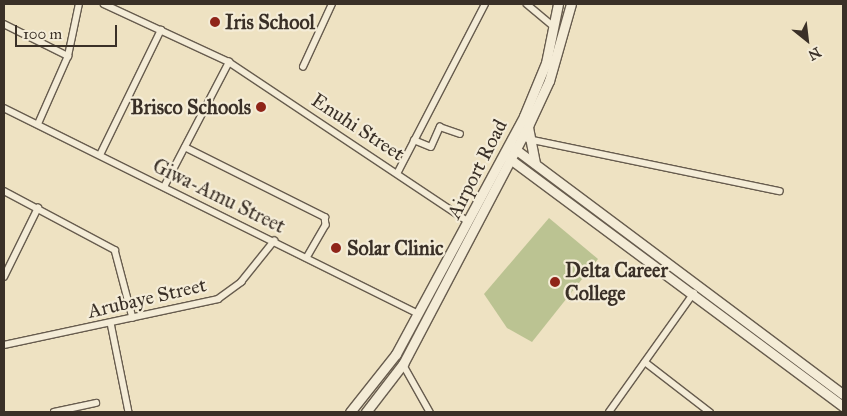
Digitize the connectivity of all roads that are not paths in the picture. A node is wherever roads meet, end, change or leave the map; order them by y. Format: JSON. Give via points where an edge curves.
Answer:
{"nodes":[{"id":1,"x":79,"y":4,"type":"edge"},
{"id":2,"x":104,"y":4,"type":"edge"},
{"id":3,"x":332,"y":4,"type":"edge"},
{"id":4,"x":485,"y":4,"type":"edge"},
{"id":5,"x":527,"y":4,"type":"edge"},
{"id":6,"x":558,"y":4,"type":"edge"},
{"id":7,"x":571,"y":4,"type":"edge"},
{"id":8,"x":4,"y":24,"type":"edge"},
{"id":9,"x":552,"y":25,"type":"junction"},
{"id":10,"x":161,"y":30,"type":"junction"},
{"id":11,"x":68,"y":56,"type":"junction"},
{"id":12,"x":228,"y":62,"type":"junction"},
{"id":13,"x":303,"y":67,"type":"dead end"},
{"id":14,"x":4,"y":108,"type":"edge"},
{"id":15,"x":38,"y":124,"type":"junction"},
{"id":16,"x":528,"y":126,"type":"junction"},
{"id":17,"x":460,"y":134,"type":"dead end"},
{"id":18,"x":528,"y":139,"type":"junction"},
{"id":19,"x":414,"y":140,"type":"junction"},
{"id":20,"x":185,"y":147,"type":"junction"},
{"id":21,"x":512,"y":147,"type":"junction"},
{"id":22,"x":100,"y":155,"type":"junction"},
{"id":23,"x":507,"y":156,"type":"junction"},
{"id":24,"x":533,"y":167,"type":"junction"},
{"id":25,"x":398,"y":172,"type":"junction"},
{"id":26,"x":503,"y":173,"type":"junction"},
{"id":27,"x":164,"y":187,"type":"junction"},
{"id":28,"x":780,"y":190,"type":"dead end"},
{"id":29,"x":4,"y":191,"type":"edge"},
{"id":30,"x":38,"y":208,"type":"junction"},
{"id":31,"x":469,"y":222,"type":"junction"},
{"id":32,"x":274,"y":241,"type":"junction"},
{"id":33,"x":307,"y":258,"type":"junction"},
{"id":34,"x":4,"y":277,"type":"edge"},
{"id":35,"x":694,"y":293,"type":"junction"},
{"id":36,"x":419,"y":314,"type":"junction"},
{"id":37,"x":133,"y":318,"type":"junction"},
{"id":38,"x":111,"y":323,"type":"junction"},
{"id":39,"x":4,"y":345,"type":"edge"},
{"id":40,"x":645,"y":362,"type":"junction"},
{"id":41,"x":403,"y":364,"type":"junction"},
{"id":42,"x":843,"y":394,"type":"edge"},
{"id":43,"x":96,"y":403,"type":"dead end"},
{"id":44,"x":843,"y":406,"type":"edge"},
{"id":45,"x":370,"y":410,"type":"edge"},
{"id":46,"x":54,"y":412,"type":"edge"},
{"id":47,"x":129,"y":412,"type":"edge"},
{"id":48,"x":350,"y":412,"type":"edge"},
{"id":49,"x":430,"y":412,"type":"edge"},
{"id":50,"x":610,"y":412,"type":"edge"},
{"id":51,"x":710,"y":412,"type":"edge"}],
"edges":[{"from":1,"to":11,"type":"street"},
{"from":2,"to":10,"type":"street","name":"Enuhi Street"},
{"from":3,"to":13,"type":"street"},
{"from":4,"to":19,"type":"street"},
{"from":5,"to":9,"type":"street"},
{"from":6,"to":9,"type":"main road","name":"Airport Road"},
{"from":7,"to":16,"type":"main road","name":"Airport Road","via":[[549,80]]},
{"from":8,"to":11,"type":"street"},
{"from":9,"to":21,"type":"main road","name":"Airport Road","via":[[546,63]]},
{"from":10,"to":12,"type":"street","name":"Enuhi Street"},
{"from":10,"to":22,"type":"street"},
{"from":11,"to":15,"type":"street"},
{"from":12,"to":20,"type":"street"},
{"from":12,"to":25,"type":"street","name":"Enuhi Street"},
{"from":14,"to":15,"type":"street","name":"Giwa-Amu Street"},
{"from":15,"to":22,"type":"street","name":"Giwa-Amu Street"},
{"from":16,"to":18,"type":"main road"},
{"from":16,"to":21,"type":"main road","name":"Airport Road"},
{"from":17,"to":19,"type":"street","via":[[440,126],[431,147]]},
{"from":18,"to":24,"type":"main road"},
{"from":18,"to":28,"type":"street"},
{"from":19,"to":25,"type":"street"},
{"from":20,"to":27,"type":"street"},
{"from":20,"to":33,"type":"street","via":[[325,217],[326,225]]},
{"from":21,"to":23,"type":"main road","name":"Airport Road"},
{"from":21,"to":24,"type":"main road"},
{"from":22,"to":27,"type":"street","name":"Giwa-Amu Street"},
{"from":23,"to":24,"type":"main road"},
{"from":23,"to":26,"type":"main road","name":"Airport Road"},
{"from":23,"to":31,"type":"main road","name":"Airport Road"},
{"from":24,"to":26,"type":"main road","via":[[512,167]]},
{"from":24,"to":35,"type":"main road"},
{"from":24,"to":42,"type":"main road"},
{"from":25,"to":31,"type":"street","name":"Enuhi Street"},
{"from":26,"to":41,"type":"main road","name":"Airport Road"},
{"from":27,"to":32,"type":"street","name":"Giwa-Amu Street"},
{"from":29,"to":30,"type":"street"},
{"from":30,"to":34,"type":"street"},
{"from":30,"to":37,"type":"street","via":[[115,250]]},
{"from":31,"to":36,"type":"main road","name":"Airport Road"},
{"from":32,"to":33,"type":"street","name":"Giwa-Amu Street"},
{"from":32,"to":37,"type":"street","name":"Arubaye Street","via":[[241,282],[218,299]]},
{"from":33,"to":36,"type":"street","name":"Giwa-Amu Street"},
{"from":35,"to":40,"type":"street"},
{"from":35,"to":44,"type":"main road"},
{"from":36,"to":48,"type":"main road","name":"Airport Road","via":[[377,382]]},
{"from":37,"to":38,"type":"street","name":"Arubaye Street"},
{"from":38,"to":39,"type":"street","name":"Arubaye Street"},
{"from":38,"to":47,"type":"street"},
{"from":40,"to":50,"type":"street"},
{"from":40,"to":51,"type":"street"},
{"from":41,"to":45,"type":"main road","name":"Airport Road"},
{"from":41,"to":49,"type":"street"},
{"from":43,"to":46,"type":"street"}]}
